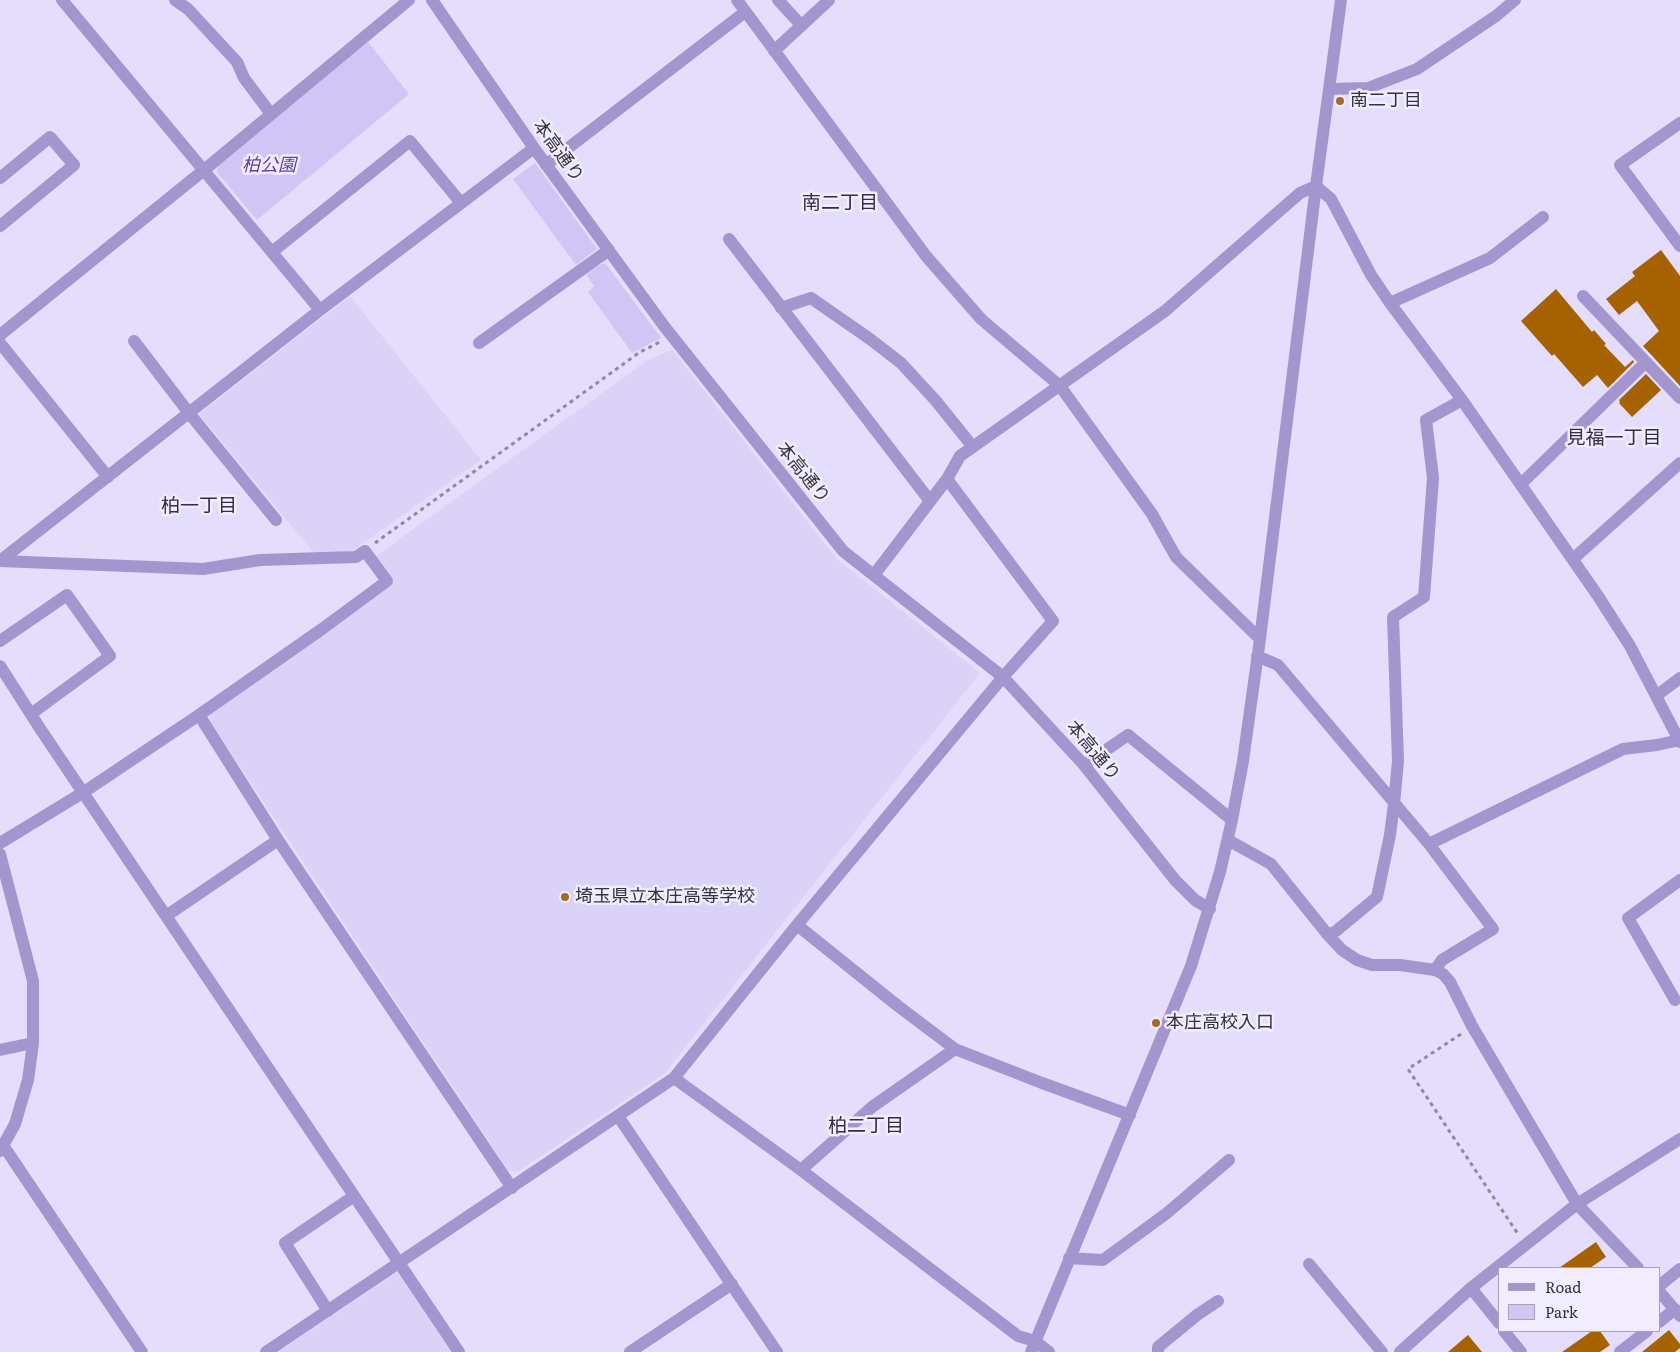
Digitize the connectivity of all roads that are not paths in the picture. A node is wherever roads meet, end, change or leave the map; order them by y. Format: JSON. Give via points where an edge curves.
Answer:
{"nodes":[{"id":1,"x":62,"y":0,"type":"edge"},
{"id":2,"x":175,"y":0,"type":"edge"},
{"id":3,"x":409,"y":0,"type":"edge"},
{"id":4,"x":432,"y":0,"type":"edge"},
{"id":5,"x":737,"y":0,"type":"edge"},
{"id":6,"x":778,"y":0,"type":"edge"},
{"id":7,"x":829,"y":0,"type":"edge"},
{"id":8,"x":1341,"y":0,"type":"edge"},
{"id":9,"x":1515,"y":0,"type":"edge"},
{"id":10,"x":745,"y":12,"type":"junction"},
{"id":11,"x":800,"y":25,"type":"junction"},
{"id":12,"x":774,"y":50,"type":"junction"},
{"id":13,"x":1330,"y":89,"type":"junction"},
{"id":14,"x":271,"y":114,"type":"junction"},
{"id":15,"x":1680,"y":123,"type":"edge"},
{"id":16,"x":534,"y":148,"type":"junction"},
{"id":17,"x":546,"y":165,"type":"junction"},
{"id":18,"x":204,"y":170,"type":"junction"},
{"id":19,"x":0,"y":178,"type":"edge"},
{"id":20,"x":1316,"y":186,"type":"junction"},
{"id":21,"x":461,"y":203,"type":"junction"},
{"id":22,"x":1543,"y":217,"type":"dead end"},
{"id":23,"x":0,"y":226,"type":"edge"},
{"id":24,"x":729,"y":239,"type":"dead end"},
{"id":25,"x":1680,"y":246,"type":"edge"},
{"id":26,"x":608,"y":250,"type":"junction"},
{"id":27,"x":272,"y":252,"type":"junction"},
{"id":28,"x":1583,"y":296,"type":"dead end"},
{"id":29,"x":1390,"y":303,"type":"junction"},
{"id":30,"x":781,"y":308,"type":"junction"},
{"id":31,"x":320,"y":310,"type":"junction"},
{"id":32,"x":0,"y":335,"type":"edge"},
{"id":33,"x":134,"y":341,"type":"dead end"},
{"id":34,"x":0,"y":343,"type":"edge"},
{"id":35,"x":480,"y":343,"type":"dead end"},
{"id":36,"x":1646,"y":362,"type":"junction"},
{"id":37,"x":1060,"y":386,"type":"junction"},
{"id":38,"x":1680,"y":398,"type":"edge"},
{"id":39,"x":1462,"y":400,"type":"junction"},
{"id":40,"x":189,"y":413,"type":"junction"},
{"id":41,"x":972,"y":447,"type":"junction"},
{"id":42,"x":1680,"y":463,"type":"edge"},
{"id":43,"x":108,"y":477,"type":"junction"},
{"id":44,"x":947,"y":479,"type":"junction"},
{"id":45,"x":1521,"y":484,"type":"junction"},
{"id":46,"x":930,"y":501,"type":"junction"},
{"id":47,"x":276,"y":520,"type":"dead end"},
{"id":48,"x":1573,"y":560,"type":"junction"},
{"id":49,"x":0,"y":561,"type":"edge"},
{"id":50,"x":874,"y":575,"type":"junction"},
{"id":51,"x":1260,"y":639,"type":"junction"},
{"id":52,"x":0,"y":641,"type":"edge"},
{"id":53,"x":1258,"y":656,"type":"junction"},
{"id":54,"x":0,"y":666,"type":"edge"},
{"id":55,"x":1002,"y":677,"type":"junction"},
{"id":56,"x":1680,"y":678,"type":"edge"},
{"id":57,"x":6,"y":686,"type":"edge"},
{"id":58,"x":1656,"y":696,"type":"junction"},
{"id":59,"x":31,"y":714,"type":"junction"},
{"id":60,"x":199,"y":715,"type":"junction"},
{"id":61,"x":1680,"y":741,"type":"edge"},
{"id":62,"x":1084,"y":765,"type":"junction"},
{"id":63,"x":84,"y":792,"type":"junction"},
{"id":64,"x":1394,"y":804,"type":"junction"},
{"id":65,"x":1232,"y":820,"type":"junction"},
{"id":66,"x":278,"y":840,"type":"junction"},
{"id":67,"x":1228,"y":840,"type":"junction"},
{"id":68,"x":0,"y":843,"type":"edge"},
{"id":69,"x":1429,"y":844,"type":"junction"},
{"id":70,"x":0,"y":854,"type":"edge"},
{"id":71,"x":1680,"y":880,"type":"edge"},
{"id":72,"x":1210,"y":908,"type":"junction"},
{"id":73,"x":166,"y":916,"type":"junction"},
{"id":74,"x":797,"y":925,"type":"junction"},
{"id":75,"x":1328,"y":935,"type":"junction"},
{"id":76,"x":1435,"y":970,"type":"junction"},
{"id":77,"x":1675,"y":1000,"type":"dead end"},
{"id":78,"x":33,"y":1043,"type":"junction"},
{"id":79,"x":955,"y":1049,"type":"junction"},
{"id":80,"x":0,"y":1050,"type":"edge"},
{"id":81,"x":674,"y":1078,"type":"junction"},
{"id":82,"x":1130,"y":1115,"type":"junction"},
{"id":83,"x":618,"y":1116,"type":"junction"},
{"id":84,"x":1680,"y":1139,"type":"edge"},
{"id":85,"x":2,"y":1148,"type":"edge"},
{"id":86,"x":1229,"y":1160,"type":"dead end"},
{"id":87,"x":801,"y":1170,"type":"junction"},
{"id":88,"x":512,"y":1188,"type":"junction"},
{"id":89,"x":354,"y":1196,"type":"junction"},
{"id":90,"x":1577,"y":1204,"type":"junction"},
{"id":91,"x":1069,"y":1258,"type":"junction"},
{"id":92,"x":400,"y":1263,"type":"junction"},
{"id":93,"x":1309,"y":1264,"type":"dead end"},
{"id":94,"x":1637,"y":1267,"type":"edge"},
{"id":95,"x":1680,"y":1269,"type":"edge"},
{"id":96,"x":732,"y":1284,"type":"junction"},
{"id":97,"x":1660,"y":1285,"type":"edge"},
{"id":98,"x":1471,"y":1288,"type":"junction"},
{"id":99,"x":1660,"y":1292,"type":"edge"},
{"id":100,"x":1218,"y":1301,"type":"dead end"},
{"id":101,"x":328,"y":1311,"type":"junction"},
{"id":102,"x":1677,"y":1312,"type":"edge"},
{"id":103,"x":1660,"y":1321,"type":"edge"},
{"id":104,"x":1498,"y":1323,"type":"edge"},
{"id":105,"x":1505,"y":1332,"type":"edge"},
{"id":106,"x":1646,"y":1332,"type":"edge"},
{"id":107,"x":1033,"y":1347,"type":"edge"},
{"id":108,"x":142,"y":1352,"type":"edge"},
{"id":109,"x":266,"y":1352,"type":"edge"},
{"id":110,"x":459,"y":1352,"type":"edge"},
{"id":111,"x":630,"y":1352,"type":"edge"},
{"id":112,"x":777,"y":1352,"type":"edge"},
{"id":113,"x":1049,"y":1352,"type":"edge"},
{"id":114,"x":1158,"y":1352,"type":"edge"},
{"id":115,"x":1382,"y":1352,"type":"edge"},
{"id":116,"x":1400,"y":1352,"type":"edge"},
{"id":117,"x":1521,"y":1352,"type":"edge"},
{"id":118,"x":1620,"y":1352,"type":"edge"}],
"edges":[{"from":1,"to":18,"type":"street"},
{"from":2,"to":14,"type":"street","via":[[188,9],[237,62],[244,78]]},
{"from":3,"to":14,"type":"street"},
{"from":4,"to":16,"type":"street","name":"本高通り"},
{"from":5,"to":10,"type":"street"},
{"from":6,"to":11,"type":"street"},
{"from":7,"to":11,"type":"street"},
{"from":8,"to":13,"type":"street"},
{"from":9,"to":13,"type":"street","via":[[1417,69],[1368,88]]},
{"from":10,"to":12,"type":"street"},
{"from":10,"to":17,"type":"street"},
{"from":11,"to":12,"type":"street"},
{"from":12,"to":37,"type":"street","via":[[926,256],[982,319]]},
{"from":13,"to":20,"type":"street"},
{"from":14,"to":18,"type":"street"},
{"from":15,"to":25,"type":"street","via":[[1620,165]]},
{"from":16,"to":17,"type":"street","name":"本高通り"},
{"from":16,"to":21,"type":"street"},
{"from":17,"to":26,"type":"street","name":"本高通り"},
{"from":18,"to":27,"type":"street"},
{"from":18,"to":32,"type":"street"},
{"from":19,"to":23,"type":"street","via":[[50,137],[74,166]]},
{"from":20,"to":29,"type":"street","via":[[1331,199],[1371,275]]},
{"from":20,"to":37,"type":"street","via":[[1300,193],[1165,311]]},
{"from":20,"to":51,"type":"street"},
{"from":21,"to":27,"type":"street","via":[[410,141]]},
{"from":21,"to":31,"type":"street"},
{"from":22,"to":29,"type":"street","via":[[1490,258]]},
{"from":24,"to":30,"type":"street"},
{"from":26,"to":35,"type":"street"},
{"from":26,"to":50,"type":"street","name":"本高通り","via":[[671,336],[843,551]]},
{"from":27,"to":31,"type":"street"},
{"from":28,"to":36,"type":"street"},
{"from":29,"to":39,"type":"street"},
{"from":30,"to":41,"type":"street","via":[[811,298],[870,339],[901,363]]},
{"from":30,"to":46,"type":"street"},
{"from":31,"to":40,"type":"street"},
{"from":33,"to":40,"type":"street"},
{"from":34,"to":43,"type":"street"},
{"from":36,"to":38,"type":"street"},
{"from":36,"to":45,"type":"street"},
{"from":37,"to":41,"type":"street"},
{"from":37,"to":51,"type":"street","via":[[1152,514],[1176,557]]},
{"from":39,"to":45,"type":"street"},
{"from":39,"to":64,"type":"street","via":[[1426,420],[1433,478],[1424,597],[1393,618],[1398,761]]},
{"from":40,"to":43,"type":"street"},
{"from":40,"to":47,"type":"street"},
{"from":41,"to":44,"type":"street","via":[[960,456]]},
{"from":42,"to":48,"type":"street"},
{"from":43,"to":49,"type":"street"},
{"from":44,"to":46,"type":"street"},
{"from":44,"to":55,"type":"street","via":[[1053,620]]},
{"from":45,"to":48,"type":"street"},
{"from":46,"to":50,"type":"street"},
{"from":48,"to":58,"type":"street","via":[[1630,646]]},
{"from":49,"to":60,"type":"street","via":[[203,569],[260,560],[356,557],[364,550],[387,581]]},
{"from":50,"to":55,"type":"street","name":"本高通り"},
{"from":51,"to":53,"type":"street"},
{"from":52,"to":59,"type":"street","via":[[67,595],[110,656]]},
{"from":53,"to":64,"type":"street","via":[[1278,665]]},
{"from":53,"to":65,"type":"street"},
{"from":54,"to":57,"type":"street"},
{"from":55,"to":62,"type":"street","name":"本高通り"},
{"from":55,"to":74,"type":"street"},
{"from":56,"to":58,"type":"street"},
{"from":57,"to":59,"type":"street"},
{"from":58,"to":61,"type":"street"},
{"from":59,"to":63,"type":"street"},
{"from":60,"to":63,"type":"street"},
{"from":60,"to":66,"type":"street"},
{"from":61,"to":69,"type":"street","via":[[1623,749]]},
{"from":62,"to":65,"type":"street","via":[[1128,735]]},
{"from":62,"to":72,"type":"street","name":"本高通り","via":[[1175,880],[1195,900]]},
{"from":63,"to":68,"type":"street"},
{"from":63,"to":73,"type":"street"},
{"from":64,"to":69,"type":"street"},
{"from":64,"to":75,"type":"street","via":[[1377,897]]},
{"from":65,"to":67,"type":"street"},
{"from":66,"to":73,"type":"street"},
{"from":66,"to":88,"type":"street"},
{"from":67,"to":72,"type":"street"},
{"from":67,"to":75,"type":"street","via":[[1271,864]]},
{"from":69,"to":76,"type":"street","via":[[1493,929],[1442,960]]},
{"from":70,"to":78,"type":"street","via":[[33,981]]},
{"from":71,"to":77,"type":"street","via":[[1628,918]]},
{"from":72,"to":82,"type":"street","via":[[1191,966]]},
{"from":73,"to":89,"type":"street"},
{"from":74,"to":79,"type":"street"},
{"from":74,"to":81,"type":"street"},
{"from":75,"to":76,"type":"street","via":[[1357,960]]},
{"from":76,"to":90,"type":"street","via":[[1450,982],[1472,1026]]},
{"from":78,"to":80,"type":"street"},
{"from":78,"to":85,"type":"street","via":[[28,1080],[18,1115]]},
{"from":79,"to":82,"type":"street"},
{"from":79,"to":87,"type":"street","via":[[872,1108]]},
{"from":81,"to":83,"type":"street"},
{"from":81,"to":87,"type":"street"},
{"from":82,"to":91,"type":"street"},
{"from":83,"to":88,"type":"street"},
{"from":83,"to":96,"type":"street"},
{"from":84,"to":90,"type":"street"},
{"from":85,"to":108,"type":"street"},
{"from":86,"to":91,"type":"street","via":[[1167,1213],[1103,1260]]},
{"from":87,"to":107,"type":"street"},
{"from":88,"to":92,"type":"street"},
{"from":89,"to":92,"type":"street"},
{"from":89,"to":101,"type":"street","via":[[285,1243]]},
{"from":90,"to":94,"type":"street"},
{"from":90,"to":98,"type":"street"},
{"from":91,"to":107,"type":"street"},
{"from":92,"to":101,"type":"street"},
{"from":92,"to":110,"type":"street"},
{"from":93,"to":115,"type":"street"},
{"from":95,"to":97,"type":"street"},
{"from":96,"to":111,"type":"street"},
{"from":96,"to":112,"type":"street"},
{"from":98,"to":104,"type":"street"},
{"from":98,"to":116,"type":"street"},
{"from":99,"to":102,"type":"street"},
{"from":100,"to":114,"type":"street","via":[[1158,1347]]},
{"from":101,"to":109,"type":"street"},
{"from":102,"to":103,"type":"street"},
{"from":105,"to":117,"type":"street"},
{"from":106,"to":118,"type":"street"},
{"from":107,"to":113,"type":"street"}]}
